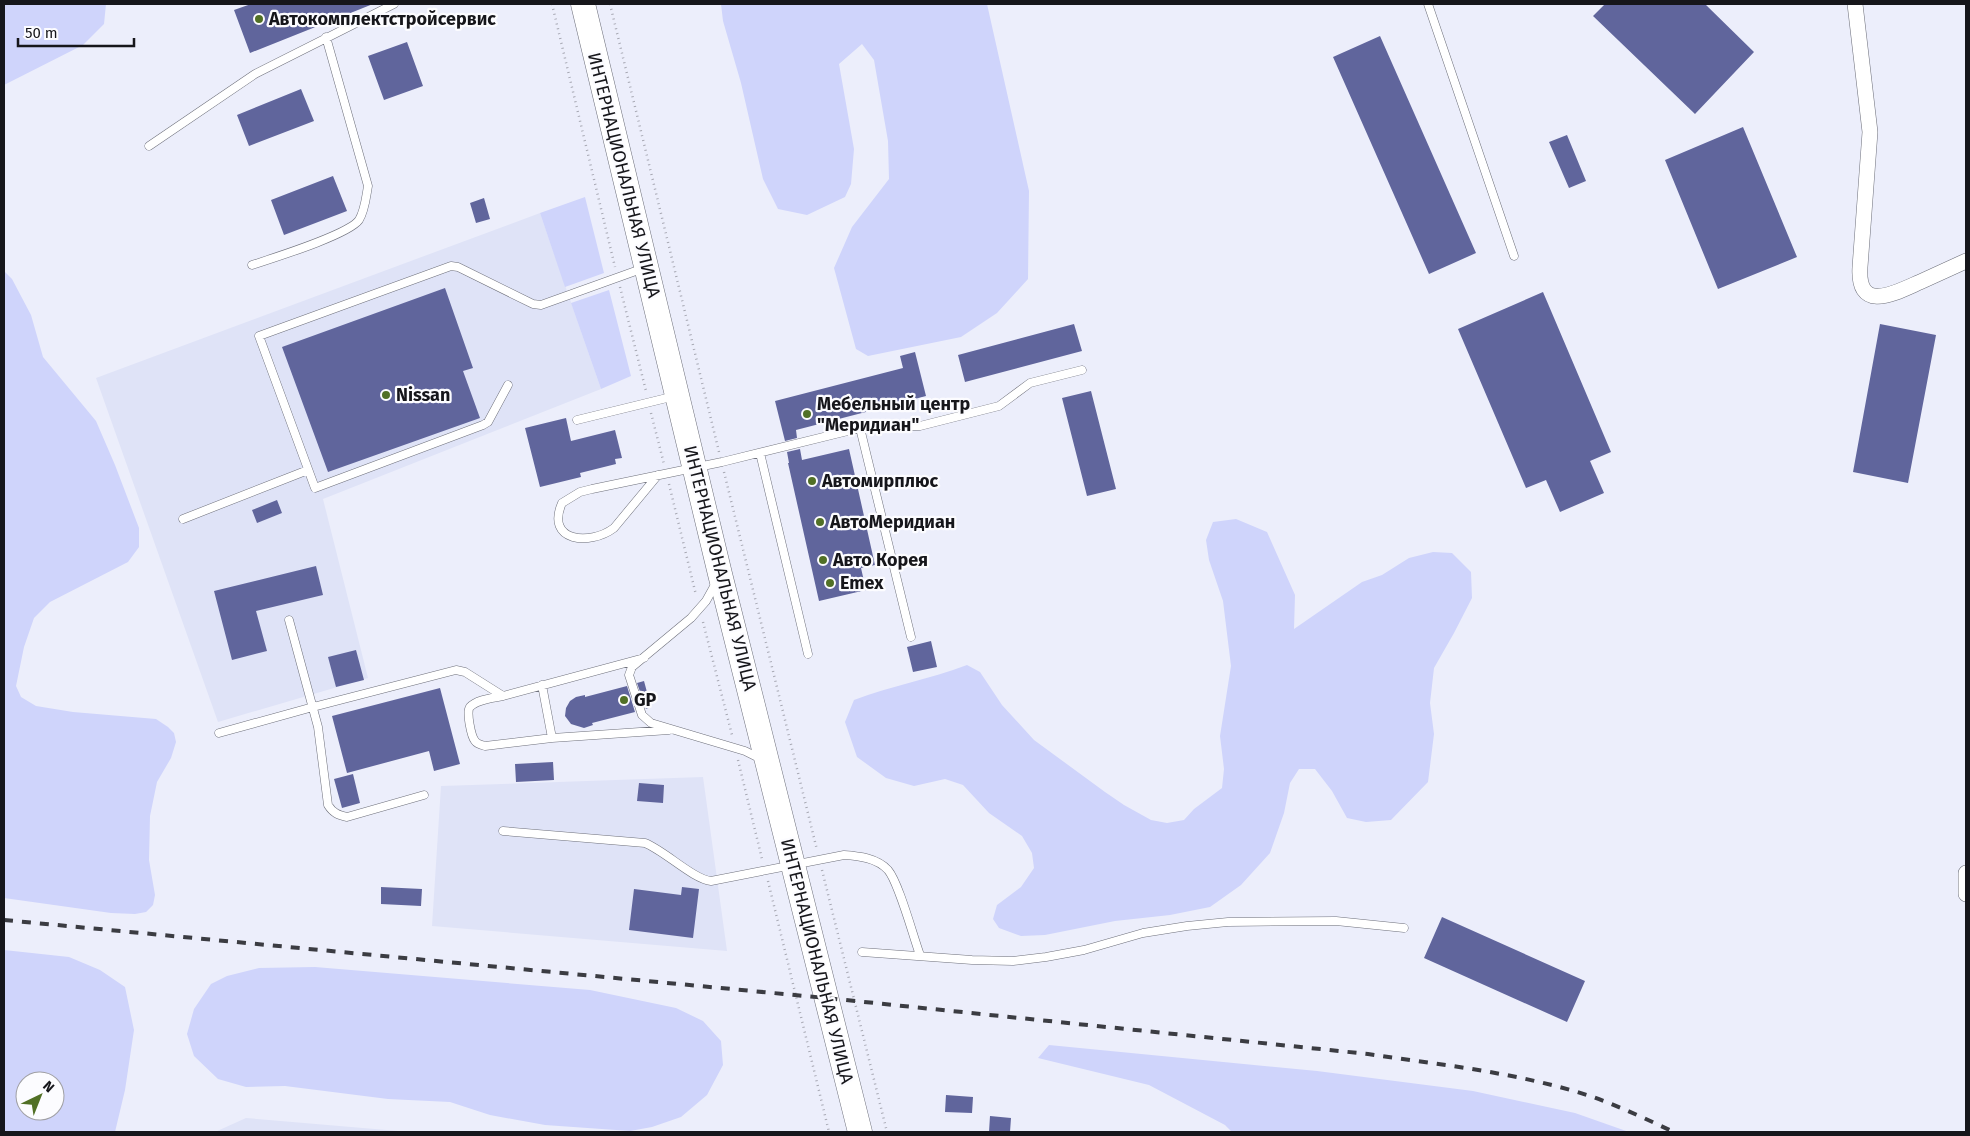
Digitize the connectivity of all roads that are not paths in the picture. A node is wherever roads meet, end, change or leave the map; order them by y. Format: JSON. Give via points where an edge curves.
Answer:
{"nodes":[{"id":1,"x":394,"y":4,"type":"edge"},
{"id":2,"x":582,"y":4,"type":"edge"},
{"id":3,"x":1428,"y":4,"type":"edge"},
{"id":4,"x":1855,"y":4,"type":"edge"},
{"id":5,"x":326,"y":37,"type":"junction"},
{"id":6,"x":149,"y":146,"type":"dead end"},
{"id":7,"x":1514,"y":256,"type":"dead end"},
{"id":8,"x":1966,"y":261,"type":"edge"},
{"id":9,"x":252,"y":265,"type":"dead end"},
{"id":10,"x":646,"y":267,"type":"junction"},
{"id":11,"x":1082,"y":370,"type":"dead end"},
{"id":12,"x":508,"y":385,"type":"dead end"},
{"id":13,"x":677,"y":396,"type":"junction"},
{"id":14,"x":577,"y":420,"type":"dead end"},
{"id":15,"x":860,"y":428,"type":"junction"},
{"id":16,"x":760,"y":453,"type":"junction"},
{"id":17,"x":695,"y":468,"type":"junction"},
{"id":18,"x":308,"y":470,"type":"junction"},
{"id":19,"x":662,"y":474,"type":"junction"},
{"id":20,"x":183,"y":519,"type":"dead end"},
{"id":21,"x":720,"y":574,"type":"junction"},
{"id":22,"x":289,"y":620,"type":"dead end"},
{"id":23,"x":912,"y":637,"type":"dead end"},
{"id":24,"x":808,"y":654,"type":"dead end"},
{"id":25,"x":644,"y":658,"type":"junction"},
{"id":26,"x":542,"y":686,"type":"junction"},
{"id":27,"x":503,"y":696,"type":"junction"},
{"id":28,"x":313,"y":707,"type":"junction"},
{"id":29,"x":676,"y":730,"type":"junction"},
{"id":30,"x":219,"y":733,"type":"dead end"},
{"id":31,"x":552,"y":738,"type":"junction"},
{"id":32,"x":768,"y":763,"type":"junction"},
{"id":33,"x":424,"y":795,"type":"dead end"},
{"id":34,"x":504,"y":831,"type":"dead end"},
{"id":35,"x":794,"y":866,"type":"junction"},
{"id":36,"x":1966,"y":873,"type":"edge"},
{"id":37,"x":1966,"y":894,"type":"edge"},
{"id":38,"x":1404,"y":928,"type":"dead end"},
{"id":39,"x":862,"y":952,"type":"dead end"},
{"id":40,"x":920,"y":955,"type":"junction"},
{"id":41,"x":860,"y":1132,"type":"edge"}],
"edges":[{"from":1,"to":5,"type":"lane"},
{"from":2,"to":10,"type":"main road","name":"ИНТЕРНАЦИОНАЛЬНАЯ УЛИЦА"},
{"from":3,"to":7,"type":"lane"},
{"from":4,"to":8,"type":"street","via":[[1870,132],[1861,287],[1873,296],[1888,297]]},
{"from":5,"to":6,"type":"lane","via":[[255,74]]},
{"from":5,"to":9,"type":"lane","via":[[368,186],[364,205],[359,219],[351,227]]},
{"from":10,"to":13,"type":"main road","name":"ИНТЕРНАЦИОНАЛЬНАЯ УЛИЦА"},
{"from":10,"to":18,"type":"lane","via":[[540,305],[451,266],[259,336]]},
{"from":11,"to":15,"type":"lane","via":[[1030,383],[999,406],[920,426]]},
{"from":12,"to":18,"type":"lane","via":[[488,422],[483,425],[315,488]]},
{"from":13,"to":14,"type":"lane"},
{"from":13,"to":17,"type":"main road","name":"ИНТЕРНАЦИОНАЛЬНАЯ УЛИЦА"},
{"from":15,"to":16,"type":"lane"},
{"from":15,"to":23,"type":"lane"},
{"from":16,"to":17,"type":"lane"},
{"from":16,"to":24,"type":"lane"},
{"from":17,"to":19,"type":"lane"},
{"from":17,"to":21,"type":"main road","name":"ИНТЕРНАЦИОНАЛЬНАЯ УЛИЦА"},
{"from":18,"to":20,"type":"lane"},
{"from":19,"to":19,"type":"lane","via":[[606,533],[590,539],[575,539],[561,528],[558,518],[562,503],[580,492]]},
{"from":21,"to":25,"type":"lane","via":[[700,609]]},
{"from":21,"to":32,"type":"main road","name":"ИНТЕРНАЦИОНАЛЬНАЯ УЛИЦА"},
{"from":22,"to":28,"type":"lane"},
{"from":25,"to":26,"type":"lane"},
{"from":25,"to":29,"type":"lane","via":[[632,667],[629,675],[642,715],[651,723]]},
{"from":26,"to":27,"type":"lane"},
{"from":26,"to":31,"type":"lane"},
{"from":27,"to":28,"type":"lane","via":[[465,672],[456,670]]},
{"from":27,"to":31,"type":"lane","via":[[470,707],[468,712],[474,740],[485,746]]},
{"from":28,"to":30,"type":"lane"},
{"from":28,"to":33,"type":"lane","via":[[328,805],[337,815],[347,817]]},
{"from":29,"to":31,"type":"lane"},
{"from":29,"to":32,"type":"lane","via":[[735,748]]},
{"from":32,"to":35,"type":"main road","name":"ИНТЕРНАЦИОНАЛЬНАЯ УЛИЦА"},
{"from":34,"to":35,"type":"lane","via":[[645,843],[707,881]]},
{"from":35,"to":40,"type":"lane","via":[[844,855],[866,858],[888,869]]},
{"from":35,"to":41,"type":"main road","name":"ИНТЕРНАЦИОНАЛЬНАЯ УЛИЦА"},
{"from":36,"to":37,"type":"street"},
{"from":38,"to":40,"type":"lane","via":[[1336,920],[1228,922],[1143,933],[1046,957],[980,960]]},
{"from":39,"to":40,"type":"lane"}]}
